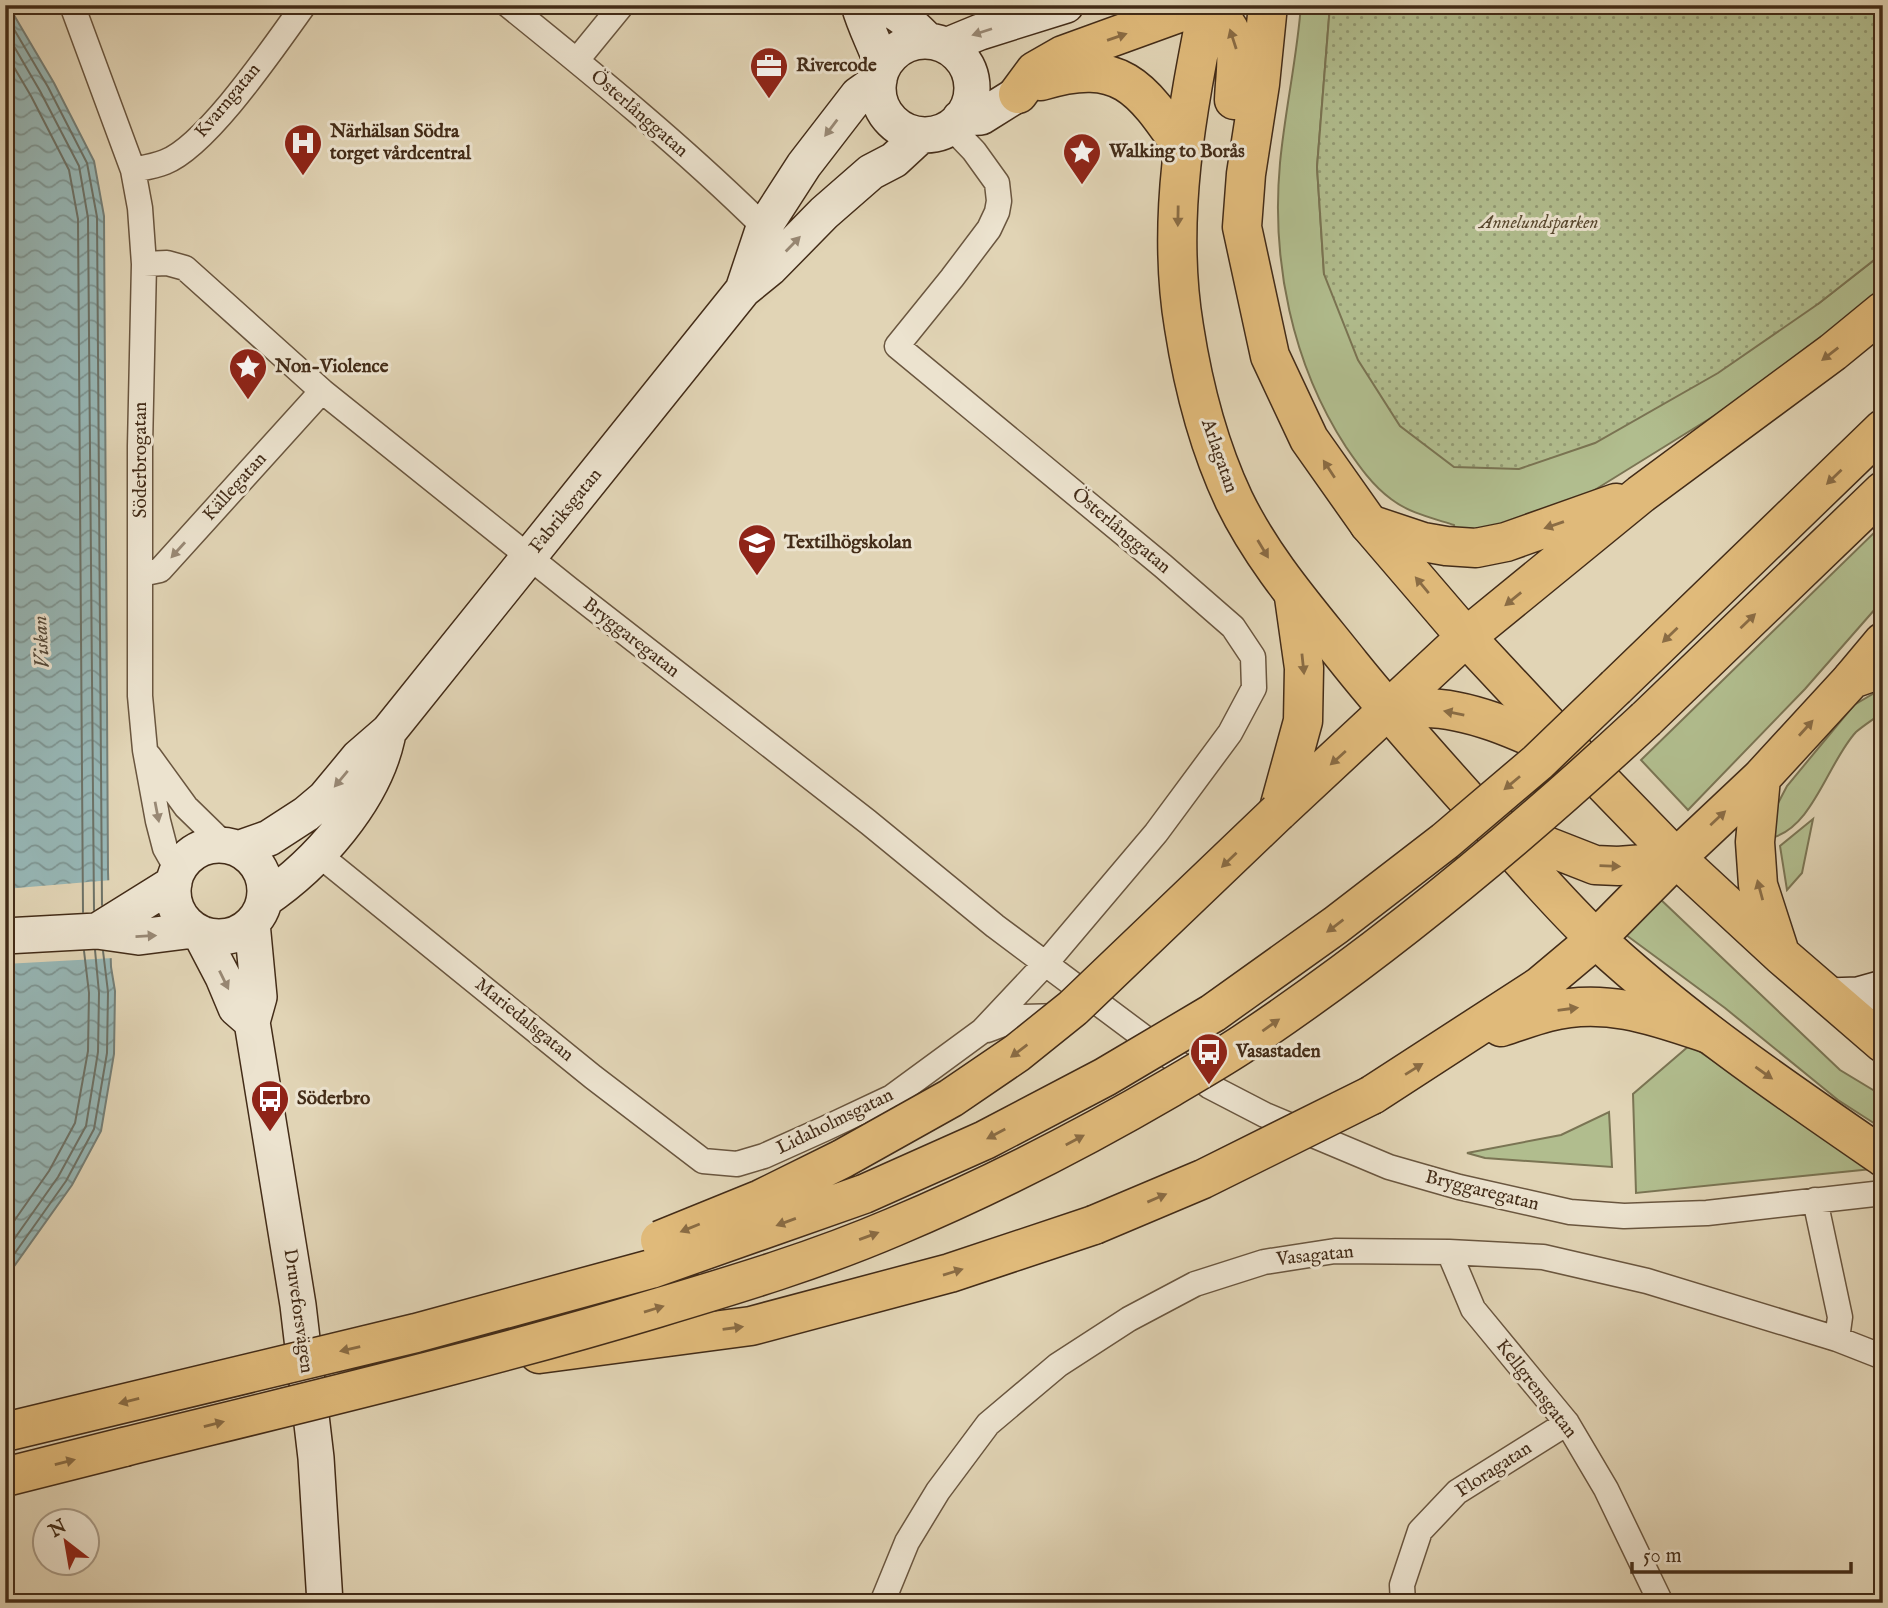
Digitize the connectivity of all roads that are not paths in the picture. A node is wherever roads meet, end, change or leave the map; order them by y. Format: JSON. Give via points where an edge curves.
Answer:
{"nodes":[{"id":1,"x":72,"y":5,"type":"edge"},
{"id":2,"x":304,"y":5,"type":"edge"},
{"id":3,"x":508,"y":5,"type":"edge"},
{"id":4,"x":622,"y":5,"type":"edge"},
{"id":5,"x":859,"y":5,"type":"edge"},
{"id":6,"x":878,"y":5,"type":"edge"},
{"id":7,"x":1066,"y":5,"type":"edge"},
{"id":8,"x":1201,"y":5,"type":"edge"},
{"id":9,"x":1209,"y":5,"type":"edge"},
{"id":10,"x":1268,"y":5,"type":"edge"},
{"id":11,"x":937,"y":43,"type":"junction"},
{"id":12,"x":577,"y":60,"type":"junction"},
{"id":13,"x":881,"y":73,"type":"junction"},
{"id":14,"x":1018,"y":93,"type":"junction"},
{"id":15,"x":944,"y":127,"type":"junction"},
{"id":16,"x":1182,"y":147,"type":"junction"},
{"id":17,"x":133,"y":170,"type":"junction"},
{"id":18,"x":764,"y":227,"type":"junction"},
{"id":19,"x":1242,"y":227,"type":"junction"},
{"id":20,"x":144,"y":264,"type":"junction"},
{"id":21,"x":743,"y":290,"type":"junction"},
{"id":22,"x":1883,"y":311,"type":"edge"},
{"id":23,"x":322,"y":391,"type":"junction"},
{"id":24,"x":1883,"y":429,"type":"edge"},
{"id":25,"x":1883,"y":491,"type":"edge"},
{"id":26,"x":1642,"y":494,"type":"junction"},
{"id":27,"x":1369,"y":524,"type":"junction"},
{"id":28,"x":529,"y":557,"type":"junction"},
{"id":29,"x":141,"y":574,"type":"junction"},
{"id":30,"x":1294,"y":597,"type":"junction"},
{"id":31,"x":1466,"y":638,"type":"junction"},
{"id":32,"x":1883,"y":642,"type":"edge"},
{"id":33,"x":1867,"y":673,"type":"edge"},
{"id":34,"x":1388,"y":712,"type":"junction"},
{"id":35,"x":389,"y":731,"type":"junction"},
{"id":36,"x":145,"y":750,"type":"junction"},
{"id":37,"x":1580,"y":759,"type":"junction"},
{"id":38,"x":1761,"y":778,"type":"junction"},
{"id":39,"x":1278,"y":812,"type":"junction"},
{"id":40,"x":1488,"y":823,"type":"junction"},
{"id":41,"x":232,"y":848,"type":"junction"},
{"id":42,"x":318,"y":854,"type":"junction"},
{"id":43,"x":1676,"y":858,"type":"junction"},
{"id":44,"x":176,"y":877,"type":"junction"},
{"id":45,"x":258,"y":911,"type":"junction"},
{"id":46,"x":97,"y":931,"type":"junction"},
{"id":47,"x":197,"y":932,"type":"junction"},
{"id":48,"x":5,"y":936,"type":"edge"},
{"id":49,"x":1596,"y":939,"type":"junction"},
{"id":50,"x":1781,"y":955,"type":"junction"},
{"id":51,"x":1046,"y":963,"type":"junction"},
{"id":52,"x":1883,"y":988,"type":"edge"},
{"id":53,"x":1828,"y":996,"type":"junction"},
{"id":54,"x":1120,"y":1020,"type":"junction"},
{"id":55,"x":251,"y":1023,"type":"junction"},
{"id":56,"x":982,"y":1031,"type":"junction"},
{"id":57,"x":1709,"y":1034,"type":"junction"},
{"id":58,"x":1456,"y":1042,"type":"junction"},
{"id":59,"x":1883,"y":1043,"type":"edge"},
{"id":60,"x":703,"y":1161,"type":"joint"},
{"id":61,"x":1882,"y":1169,"type":"edge"},
{"id":62,"x":1815,"y":1200,"type":"junction"},
{"id":63,"x":1449,"y":1252,"type":"junction"},
{"id":64,"x":416,"y":1333,"type":"junction"},
{"id":65,"x":1837,"y":1339,"type":"junction"},
{"id":66,"x":1883,"y":1357,"type":"edge"},
{"id":67,"x":446,"y":1367,"type":"junction"},
{"id":68,"x":1567,"y":1423,"type":"junction"},
{"id":69,"x":5,"y":1433,"type":"edge"},
{"id":70,"x":5,"y":1477,"type":"edge"},
{"id":71,"x":325,"y":1603,"type":"edge"},
{"id":72,"x":882,"y":1603,"type":"edge"},
{"id":73,"x":1404,"y":1603,"type":"edge"},
{"id":74,"x":1661,"y":1603,"type":"edge"}],
"edges":[{"from":1,"to":17,"type":"street","name":"Söderbrogatan"},
{"from":2,"to":17,"type":"street","name":"Kvarngatan","via":[[229,106],[191,145],[166,162]]},
{"from":3,"to":12,"type":"street","name":"Österlånggatan"},
{"from":4,"to":12,"type":"street"},
{"from":5,"to":13,"type":"street","via":[[877,49]]},
{"from":6,"to":11,"type":"street"},
{"from":7,"to":11,"type":"street","one_way":true},
{"from":14,"to":8,"type":"main road","one_way":true,"via":[[1035,71],[1063,55]]},
{"from":9,"to":16,"type":"main road","name":"Arlagatan"},
{"from":19,"to":9,"type":"main road","one_way":true,"via":[[1233,190],[1238,56],[1228,24]]},
{"from":10,"to":19,"type":"main road"},
{"from":11,"to":13,"type":"street","via":[[906,45]]},
{"from":11,"to":15,"type":"street","via":[[957,54],[971,79],[968,106]]},
{"from":12,"to":18,"type":"street","name":"Österlånggatan"},
{"from":13,"to":15,"type":"street","via":[[881,105],[897,126]]},
{"from":13,"to":18,"type":"street","name":"Fabriksgatan","one_way":true,"via":[[836,122]]},
{"from":14,"to":15,"type":"street","via":[[982,117]]},
{"from":14,"to":16,"type":"main road","via":[[1071,72],[1108,75],[1136,88]]},
{"from":21,"to":15,"type":"street","name":"Fabriksgatan","one_way":true,"via":[[871,172]]},
{"from":15,"to":51,"type":"street","name":"Österlånggatan","via":[[975,152],[996,183],[997,212],[989,229],[897,346],[1233,627],[1252,657],[1254,688],[1230,733],[1156,833]]},
{"from":16,"to":30,"type":"main road","name":"Arlagatan","one_way":true,"via":[[1178,259],[1183,325],[1196,389],[1234,500]]},
{"from":17,"to":20,"type":"street","name":"Söderbrogatan"},
{"from":18,"to":21,"type":"street","name":"Fabriksgatan"},
{"from":27,"to":19,"type":"main road","one_way":true,"via":[[1309,439],[1270,356]]},
{"from":20,"to":23,"type":"street","name":"Bryggaregatan","via":[[185,268]]},
{"from":20,"to":29,"type":"street","name":"Söderbrogatan"},
{"from":21,"to":28,"type":"street","name":"Fabriksgatan"},
{"from":22,"to":26,"type":"main road","one_way":true},
{"from":23,"to":28,"type":"street","name":"Bryggaregatan"},
{"from":23,"to":29,"type":"street","name":"Källegatan","one_way":true,"via":[[160,570]]},
{"from":24,"to":64,"type":"main road","one_way":true,"bridge":true,"via":[[1538,762],[1336,925],[1213,1013],[985,1140],[864,1194],[652,1269]]},
{"from":67,"to":25,"type":"main road","one_way":true,"bridge":true,"via":[[746,1281],[889,1229],[1004,1178],[1240,1046],[1362,961],[1470,876],[1646,719]]},
{"from":26,"to":27,"type":"main road","one_way":true,"via":[[1506,542],[1476,548],[1423,542]]},
{"from":26,"to":31,"type":"main road","one_way":true},
{"from":31,"to":27,"type":"main road","one_way":true},
{"from":28,"to":35,"type":"street","name":"Fabriksgatan"},
{"from":28,"to":51,"type":"street","name":"Bryggaregatan"},
{"from":29,"to":36,"type":"street","name":"Söderbrogatan","via":[[140,696]]},
{"from":30,"to":34,"type":"main road","name":"Arlagatan"},
{"from":30,"to":39,"type":"main road","one_way":true,"via":[[1304,668],[1303,722]]},
{"from":31,"to":34,"type":"main road"},
{"from":31,"to":37,"type":"main road"},
{"from":32,"to":33,"type":"main road"},
{"from":38,"to":33,"type":"main road","one_way":true},
{"from":37,"to":34,"type":"main road","one_way":true,"via":[[1484,719],[1422,708]]},
{"from":34,"to":39,"type":"main road","one_way":true},
{"from":34,"to":40,"type":"main road","name":"Arlagatan"},
{"from":35,"to":41,"type":"street","name":"Fabriksgatan","one_way":true,"via":[[306,814],[269,838]]},
{"from":35,"to":42,"type":"street","name":"Fabriksgatan","via":[[382,761],[349,818]]},
{"from":36,"to":41,"type":"street","via":[[186,807]]},
{"from":36,"to":44,"type":"street","name":"Söderbrogatan","one_way":true,"via":[[165,848]]},
{"from":37,"to":43,"type":"main road"},
{"from":43,"to":38,"type":"main road","one_way":true},
{"from":50,"to":38,"type":"main road","one_way":true,"via":[[1758,885],[1755,842]]},
{"from":39,"to":64,"type":"main road","one_way":true,"bridge":true,"via":[[1073,1008],[951,1098],[761,1199]]},
{"from":40,"to":43,"type":"main road","one_way":true,"via":[[1595,865]]},
{"from":40,"to":49,"type":"main road","name":"Arlagatan"},
{"from":41,"to":44,"type":"street","via":[[206,847],[195,852]]},
{"from":41,"to":45,"type":"street","via":[[260,870],[264,884]]},
{"from":42,"to":45,"type":"street","name":"Fabriksgatan"},
{"from":42,"to":60,"type":"street","name":"Mariedalsgatan"},
{"from":43,"to":49,"type":"main road"},
{"from":43,"to":50,"type":"main road"},
{"from":44,"to":46,"type":"street"},
{"from":44,"to":47,"type":"street","via":[[175,906]]},
{"from":45,"to":47,"type":"street","via":[[231,936]]},
{"from":45,"to":55,"type":"street","name":"Druveforsvägen","via":[[259,997]]},
{"from":46,"to":47,"type":"street","one_way":true,"via":[[139,937]]},
{"from":46,"to":48,"type":"street"},
{"from":47,"to":55,"type":"street","name":"Druveforsvägen","one_way":true,"via":[[236,1008]]},
{"from":49,"to":57,"type":"main road","name":"Arlagatan"},
{"from":49,"to":58,"type":"main road","via":[[1540,986]]},
{"from":50,"to":53,"type":"main road"},
{"from":51,"to":54,"type":"street","name":"Bryggaregatan"},
{"from":51,"to":56,"type":"street","name":"Lidaholmsgatan"},
{"from":52,"to":53,"type":"street"},
{"from":53,"to":59,"type":"main road"},
{"from":54,"to":56,"type":"street","name":"Bryggaregatan","via":[[1080,1015],[1022,1017]]},
{"from":54,"to":62,"type":"street","name":"Bryggaregatan","via":[[1209,1086],[1265,1115],[1389,1167],[1459,1187],[1570,1212],[1624,1216],[1707,1213]]},
{"from":55,"to":71,"type":"street","name":"Druveforsvägen","via":[[298,1305],[316,1458]]},
{"from":56,"to":60,"type":"street","name":"Lidaholmsgatan","via":[[892,1097],[824,1129],[737,1164]]},
{"from":58,"to":57,"type":"main road","one_way":true,"via":[[1550,1011],[1588,1006],[1647,1013]]},
{"from":57,"to":61,"type":"main road","one_way":true},
{"from":67,"to":58,"type":"main road","one_way":true,"bridge":true,"via":[[751,1326],[950,1273],[1094,1225],[1203,1179],[1372,1095]]},
{"from":61,"to":62,"type":"street","name":"Bryggaregatan"},
{"from":62,"to":65,"type":"street","via":[[1840,1317]]},
{"from":63,"to":65,"type":"street","name":"Vasagatan","via":[[1543,1257],[1647,1281]]},
{"from":63,"to":68,"type":"street","name":"Kellgrensgatan","via":[[1473,1310]]},
{"from":63,"to":72,"type":"street","name":"Vasagatan","via":[[1335,1251],[1264,1262],[1195,1284],[1129,1319],[1058,1365],[988,1424],[907,1542]]},
{"from":64,"to":69,"type":"main road","one_way":true,"bridge":true},
{"from":65,"to":66,"type":"street","name":"Vasagatan"},
{"from":70,"to":67,"type":"main road","one_way":true,"bridge":true},
{"from":68,"to":73,"type":"street","name":"Floragatan","via":[[1457,1492],[1420,1531],[1402,1585]]},
{"from":68,"to":74,"type":"street","name":"Kellgrensgatan","via":[[1606,1489]]}]}
